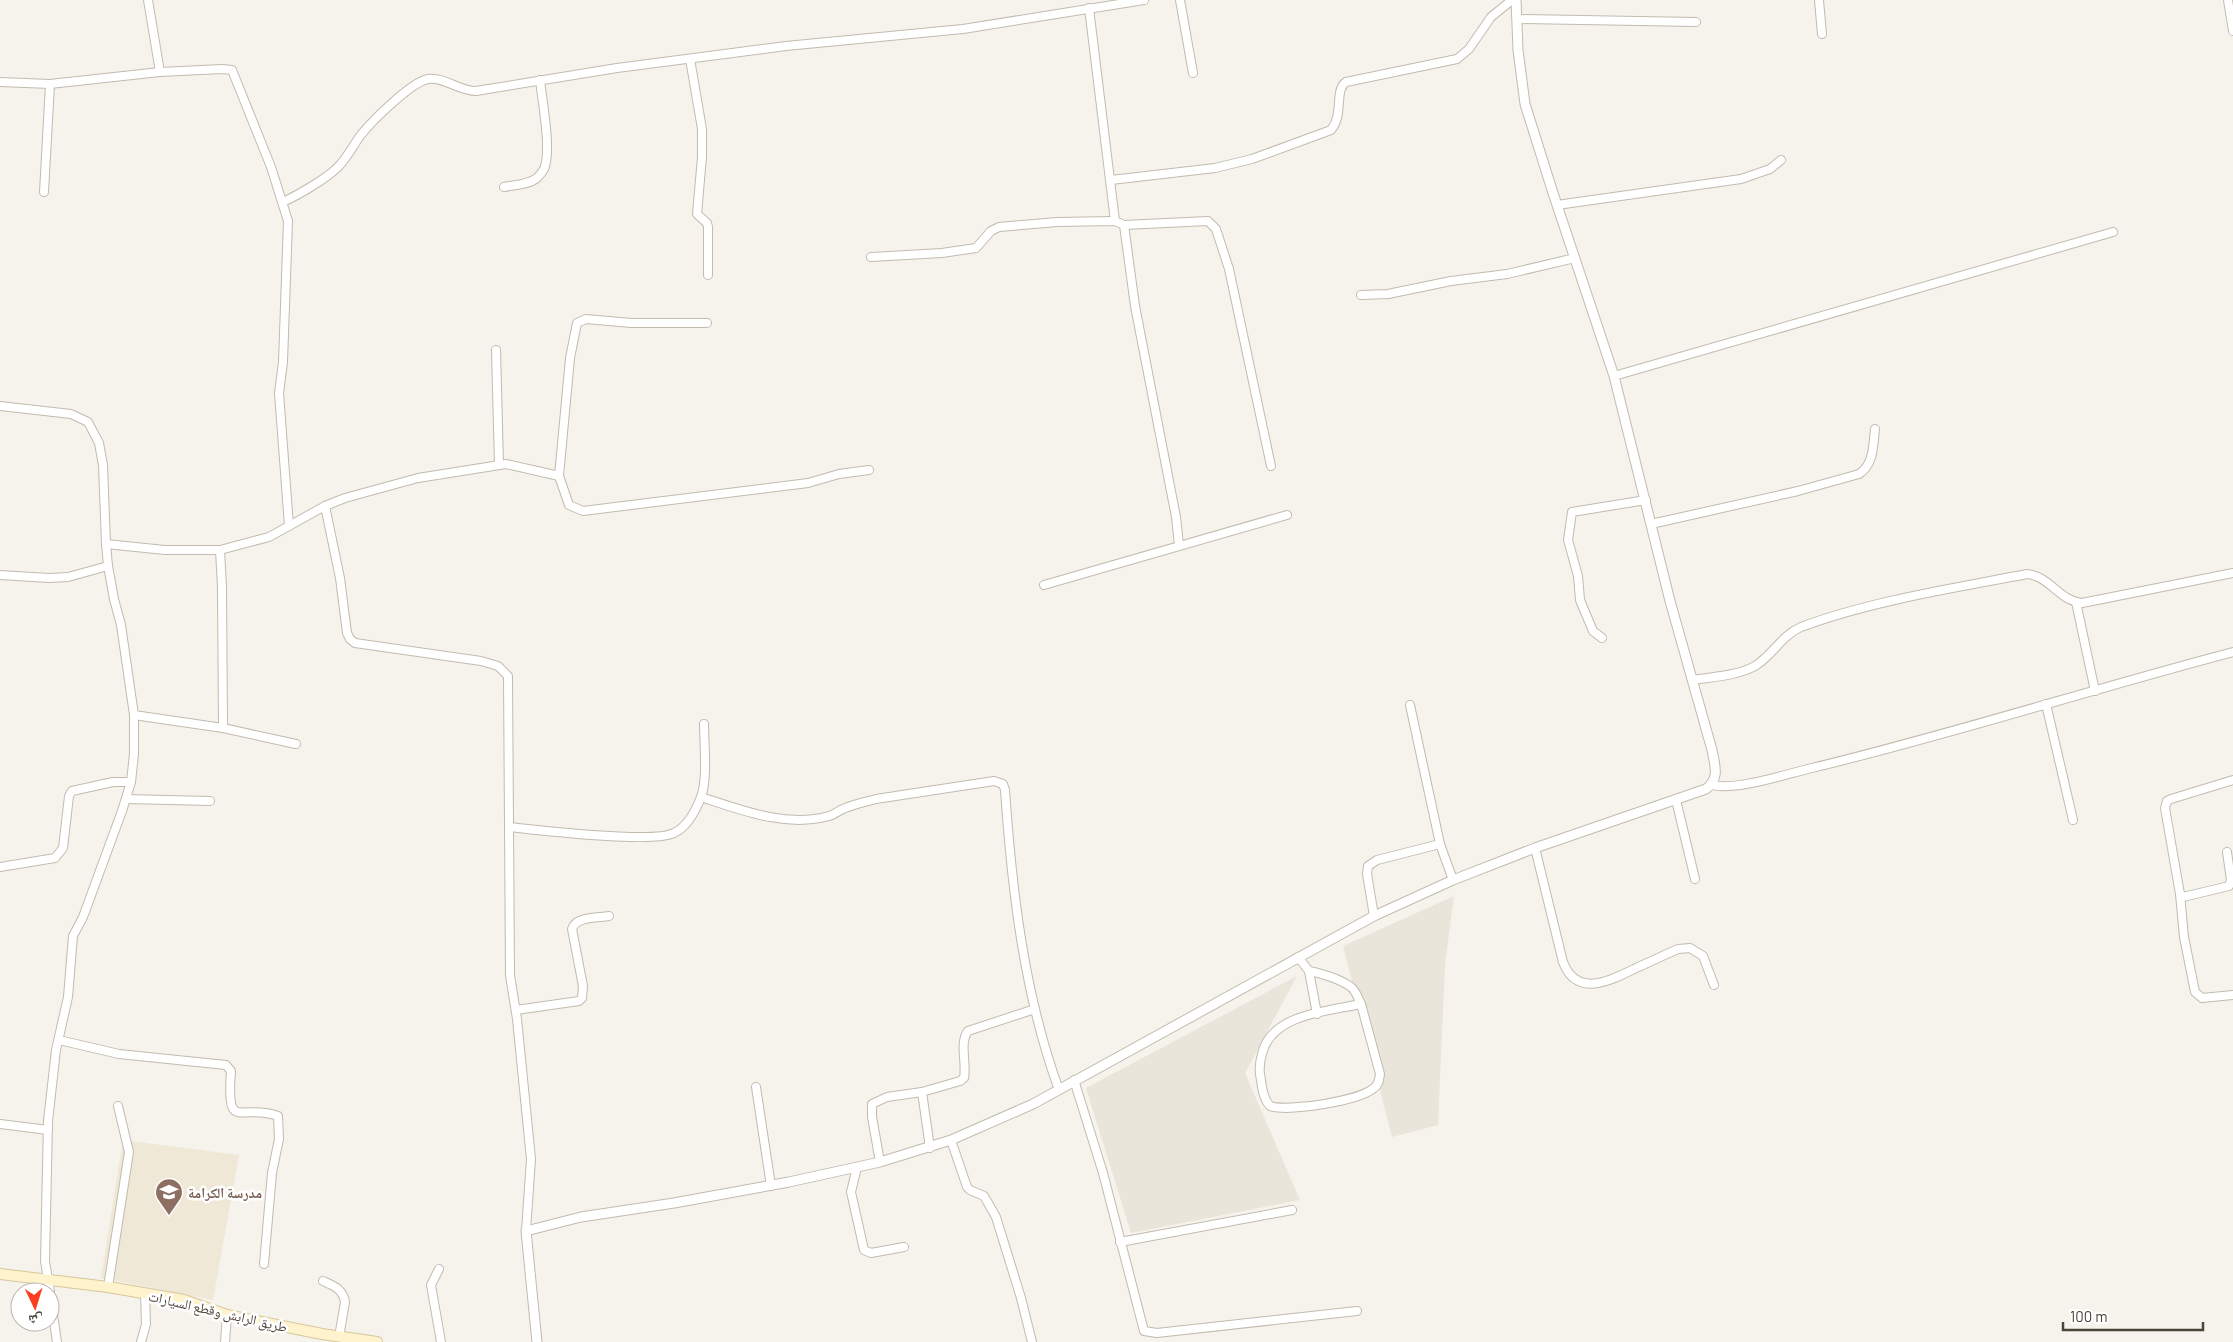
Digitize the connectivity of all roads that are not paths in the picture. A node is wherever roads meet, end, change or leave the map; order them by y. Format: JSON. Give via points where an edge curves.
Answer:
{"nodes":[{"id":1,"x":148,"y":0,"type":"edge"},
{"id":2,"x":1144,"y":0,"type":"edge"},
{"id":3,"x":1180,"y":0,"type":"edge"},
{"id":4,"x":1512,"y":0,"type":"edge"},
{"id":5,"x":1516,"y":0,"type":"edge"},
{"id":6,"x":1819,"y":0,"type":"edge"},
{"id":7,"x":2228,"y":0,"type":"edge"},
{"id":8,"x":1089,"y":8,"type":"junction"},
{"id":9,"x":1517,"y":19,"type":"junction"},
{"id":10,"x":1696,"y":22,"type":"dead end"},
{"id":11,"x":2233,"y":31,"type":"edge"},
{"id":12,"x":1822,"y":34,"type":"dead end"},
{"id":13,"x":690,"y":59,"type":"junction"},
{"id":14,"x":160,"y":72,"type":"junction"},
{"id":15,"x":1193,"y":73,"type":"dead end"},
{"id":16,"x":540,"y":80,"type":"junction"},
{"id":17,"x":0,"y":82,"type":"edge"},
{"id":18,"x":50,"y":84,"type":"junction"},
{"id":19,"x":1781,"y":160,"type":"dead end"},
{"id":20,"x":1111,"y":180,"type":"junction"},
{"id":21,"x":504,"y":186,"type":"dead end"},
{"id":22,"x":44,"y":192,"type":"dead end"},
{"id":23,"x":283,"y":202,"type":"junction"},
{"id":24,"x":1557,"y":206,"type":"junction"},
{"id":25,"x":1115,"y":221,"type":"junction"},
{"id":26,"x":1124,"y":226,"type":"junction"},
{"id":27,"x":2113,"y":232,"type":"dead end"},
{"id":28,"x":871,"y":257,"type":"dead end"},
{"id":29,"x":1575,"y":258,"type":"junction"},
{"id":30,"x":708,"y":275,"type":"dead end"},
{"id":31,"x":1361,"y":295,"type":"dead end"},
{"id":32,"x":707,"y":323,"type":"dead end"},
{"id":33,"x":496,"y":350,"type":"dead end"},
{"id":34,"x":1614,"y":376,"type":"junction"},
{"id":35,"x":0,"y":406,"type":"edge"},
{"id":36,"x":1875,"y":429,"type":"dead end"},
{"id":37,"x":499,"y":466,"type":"junction"},
{"id":38,"x":1271,"y":466,"type":"dead end"},
{"id":39,"x":869,"y":470,"type":"dead end"},
{"id":40,"x":559,"y":476,"type":"junction"},
{"id":41,"x":1646,"y":500,"type":"junction"},
{"id":42,"x":325,"y":506,"type":"junction"},
{"id":43,"x":1287,"y":515,"type":"dead end"},
{"id":44,"x":1651,"y":524,"type":"junction"},
{"id":45,"x":289,"y":526,"type":"junction"},
{"id":46,"x":106,"y":544,"type":"junction"},
{"id":47,"x":1179,"y":545,"type":"junction"},
{"id":48,"x":220,"y":550,"type":"junction"},
{"id":49,"x":108,"y":566,"type":"junction"},
{"id":50,"x":2233,"y":573,"type":"edge"},
{"id":51,"x":0,"y":575,"type":"edge"},
{"id":52,"x":1044,"y":585,"type":"dead end"},
{"id":53,"x":2076,"y":602,"type":"junction"},
{"id":54,"x":1602,"y":638,"type":"dead end"},
{"id":55,"x":2233,"y":652,"type":"edge"},
{"id":56,"x":1692,"y":680,"type":"junction"},
{"id":57,"x":2095,"y":690,"type":"junction"},
{"id":58,"x":2046,"y":704,"type":"junction"},
{"id":59,"x":1410,"y":706,"type":"dead end"},
{"id":60,"x":134,"y":715,"type":"junction"},
{"id":61,"x":704,"y":724,"type":"dead end"},
{"id":62,"x":223,"y":728,"type":"junction"},
{"id":63,"x":296,"y":744,"type":"dead end"},
{"id":64,"x":2233,"y":780,"type":"edge"},
{"id":65,"x":130,"y":782,"type":"junction"},
{"id":66,"x":1712,"y":785,"type":"junction"},
{"id":67,"x":701,"y":797,"type":"junction"},
{"id":68,"x":126,"y":799,"type":"junction"},
{"id":69,"x":1676,"y":800,"type":"junction"},
{"id":70,"x":210,"y":802,"type":"dead end"},
{"id":71,"x":2073,"y":820,"type":"dead end"},
{"id":72,"x":509,"y":828,"type":"junction"},
{"id":73,"x":1440,"y":844,"type":"junction"},
{"id":74,"x":1535,"y":848,"type":"junction"},
{"id":75,"x":2227,"y":852,"type":"dead end"},
{"id":76,"x":0,"y":868,"type":"edge"},
{"id":77,"x":1695,"y":879,"type":"dead end"},
{"id":78,"x":1453,"y":880,"type":"junction"},
{"id":79,"x":2180,"y":894,"type":"junction"},
{"id":80,"x":609,"y":916,"type":"dead end"},
{"id":81,"x":1374,"y":916,"type":"junction"},
{"id":82,"x":1298,"y":957,"type":"junction"},
{"id":83,"x":1309,"y":972,"type":"junction"},
{"id":84,"x":1714,"y":985,"type":"dead end"},
{"id":85,"x":2233,"y":995,"type":"edge"},
{"id":86,"x":1361,"y":1004,"type":"junction"},
{"id":87,"x":1036,"y":1009,"type":"junction"},
{"id":88,"x":516,"y":1010,"type":"junction"},
{"id":89,"x":1318,"y":1014,"type":"junction"},
{"id":90,"x":59,"y":1040,"type":"junction"},
{"id":91,"x":1074,"y":1080,"type":"junction"},
{"id":92,"x":756,"y":1087,"type":"dead end"},
{"id":93,"x":1059,"y":1090,"type":"junction"},
{"id":94,"x":922,"y":1092,"type":"junction"},
{"id":95,"x":118,"y":1106,"type":"dead end"},
{"id":96,"x":0,"y":1124,"type":"edge"},
{"id":97,"x":48,"y":1130,"type":"junction"},
{"id":98,"x":951,"y":1140,"type":"junction"},
{"id":99,"x":930,"y":1148,"type":"junction"},
{"id":100,"x":880,"y":1162,"type":"junction"},
{"id":101,"x":857,"y":1167,"type":"junction"},
{"id":102,"x":771,"y":1186,"type":"junction"},
{"id":103,"x":1292,"y":1210,"type":"dead end"},
{"id":104,"x":526,"y":1231,"type":"junction"},
{"id":105,"x":1120,"y":1242,"type":"junction"},
{"id":106,"x":904,"y":1247,"type":"dead end"},
{"id":107,"x":264,"y":1264,"type":"dead end"},
{"id":108,"x":439,"y":1268,"type":"dead end"},
{"id":109,"x":0,"y":1274,"type":"edge"},
{"id":110,"x":47,"y":1279,"type":"junction"},
{"id":111,"x":323,"y":1281,"type":"dead end"},
{"id":112,"x":48,"y":1282,"type":"edge"},
{"id":113,"x":108,"y":1287,"type":"junction"},
{"id":114,"x":146,"y":1293,"type":"junction"},
{"id":115,"x":1358,"y":1310,"type":"dead end"},
{"id":116,"x":227,"y":1314,"type":"junction"},
{"id":117,"x":339,"y":1336,"type":"junction"},
{"id":118,"x":321,"y":1338,"type":"edge"},
{"id":119,"x":141,"y":1342,"type":"edge"},
{"id":120,"x":225,"y":1342,"type":"edge"},
{"id":121,"x":377,"y":1342,"type":"edge"},
{"id":122,"x":441,"y":1342,"type":"edge"},
{"id":123,"x":537,"y":1342,"type":"edge"},
{"id":124,"x":1032,"y":1342,"type":"edge"}],
"edges":[{"from":1,"to":14,"type":"street"},
{"from":2,"to":8,"type":"street"},
{"from":3,"to":15,"type":"street"},
{"from":4,"to":20,"type":"street","via":[[1492,17],[1469,49],[1457,59],[1346,82],[1339,92],[1340,110],[1331,130],[1252,159],[1215,168]]},
{"from":5,"to":9,"type":"street"},
{"from":6,"to":12,"type":"street"},
{"from":7,"to":11,"type":"street"},
{"from":8,"to":13,"type":"street","via":[[963,28]]},
{"from":8,"to":20,"type":"street"},
{"from":9,"to":10,"type":"street"},
{"from":9,"to":24,"type":"street","via":[[1525,104]]},
{"from":13,"to":16,"type":"street"},
{"from":13,"to":30,"type":"street","via":[[702,129],[697,214],[708,227]]},
{"from":14,"to":18,"type":"street"},
{"from":14,"to":23,"type":"street","via":[[232,70]]},
{"from":16,"to":21,"type":"street","via":[[546,124],[544,169],[536,179],[526,184]]},
{"from":16,"to":23,"type":"street","via":[[476,91],[427,79],[415,85],[374,120],[337,168]]},
{"from":17,"to":18,"type":"street"},
{"from":18,"to":22,"type":"street"},
{"from":19,"to":24,"type":"street","via":[[1770,169],[1741,180]]},
{"from":20,"to":25,"type":"street"},
{"from":23,"to":45,"type":"street","via":[[288,238],[279,393]]},
{"from":24,"to":29,"type":"street"},
{"from":25,"to":26,"type":"street"},
{"from":25,"to":28,"type":"street","via":[[999,226],[976,248]]},
{"from":26,"to":38,"type":"street","via":[[1208,221],[1216,229],[1229,269]]},
{"from":26,"to":47,"type":"street","via":[[1135,306]]},
{"from":27,"to":34,"type":"street"},
{"from":29,"to":31,"type":"street","via":[[1507,274],[1388,294]]},
{"from":29,"to":34,"type":"street"},
{"from":32,"to":40,"type":"street","via":[[586,319],[577,323],[570,358]]},
{"from":33,"to":37,"type":"street"},
{"from":34,"to":41,"type":"street"},
{"from":35,"to":46,"type":"street","via":[[71,414],[88,422],[99,443],[103,464]]},
{"from":36,"to":44,"type":"street","via":[[1871,460],[1867,469],[1859,474]]},
{"from":37,"to":40,"type":"street","via":[[515,465]]},
{"from":37,"to":42,"type":"street","via":[[426,476]]},
{"from":39,"to":40,"type":"street","via":[[840,474],[808,484],[583,511],[569,505]]},
{"from":41,"to":44,"type":"street"},
{"from":41,"to":54,"type":"street","via":[[1572,512],[1568,540],[1578,576],[1580,600],[1593,631]]},
{"from":42,"to":45,"type":"street"},
{"from":42,"to":72,"type":"street","via":[[347,633],[352,642],[481,661],[506,672],[509,680]]},
{"from":43,"to":47,"type":"street"},
{"from":44,"to":56,"type":"street"},
{"from":45,"to":48,"type":"street","via":[[255,542]]},
{"from":46,"to":48,"type":"street","via":[[165,550]]},
{"from":46,"to":49,"type":"street"},
{"from":47,"to":52,"type":"street"},
{"from":48,"to":62,"type":"street"},
{"from":49,"to":51,"type":"street","via":[[68,577]]},
{"from":49,"to":60,"type":"street","via":[[121,625]]},
{"from":50,"to":53,"type":"street"},
{"from":53,"to":56,"type":"street","via":[[2064,597],[2036,575],[1953,588],[1798,628],[1755,666]]},
{"from":53,"to":57,"type":"street"},
{"from":55,"to":57,"type":"street"},
{"from":56,"to":66,"type":"street","via":[[1716,766]]},
{"from":57,"to":58,"type":"street"},
{"from":58,"to":66,"type":"street","via":[[1861,756],[1743,784]]},
{"from":58,"to":71,"type":"street"},
{"from":59,"to":73,"type":"street"},
{"from":60,"to":62,"type":"street"},
{"from":60,"to":65,"type":"street"},
{"from":61,"to":67,"type":"street"},
{"from":62,"to":63,"type":"street"},
{"from":64,"to":79,"type":"street","via":[[2166,802]]},
{"from":65,"to":68,"type":"street"},
{"from":65,"to":76,"type":"street","via":[[113,782],[72,791],[60,853],[55,858]]},
{"from":66,"to":69,"type":"street"},
{"from":67,"to":72,"type":"street","via":[[682,828],[660,837]]},
{"from":67,"to":87,"type":"street","via":[[760,815],[790,820],[830,816],[859,803],[876,800],[994,781],[1003,784],[1016,904]]},
{"from":68,"to":70,"type":"street"},
{"from":68,"to":90,"type":"street","via":[[83,917],[72,936],[68,997]]},
{"from":69,"to":74,"type":"street"},
{"from":69,"to":77,"type":"street"},
{"from":72,"to":88,"type":"street","via":[[510,975]]},
{"from":73,"to":78,"type":"street"},
{"from":73,"to":81,"type":"street","via":[[1377,860],[1368,866],[1366,874]]},
{"from":74,"to":78,"type":"street"},
{"from":74,"to":84,"type":"street","via":[[1563,962],[1571,975],[1589,983],[1603,983],[1678,949],[1690,948],[1703,956]]},
{"from":75,"to":79,"type":"street","via":[[2229,886],[2186,897]]},
{"from":78,"to":81,"type":"street"},
{"from":79,"to":85,"type":"street","via":[[2184,937],[2195,992],[2202,998]]},
{"from":80,"to":88,"type":"street","via":[[578,921],[572,929],[583,986],[582,998]]},
{"from":81,"to":82,"type":"street"},
{"from":82,"to":83,"type":"street"},
{"from":82,"to":91,"type":"street"},
{"from":83,"to":86,"type":"street","via":[[1350,986]]},
{"from":83,"to":89,"type":"street"},
{"from":86,"to":89,"type":"street"},
{"from":86,"to":89,"type":"street","via":[[1380,1074],[1374,1088],[1345,1099],[1306,1107],[1279,1109],[1270,1106],[1265,1100],[1259,1068],[1264,1048],[1284,1025]]},
{"from":87,"to":93,"type":"street"},
{"from":87,"to":94,"type":"street","via":[[968,1031],[964,1041],[964,1078]]},
{"from":88,"to":104,"type":"street","via":[[531,1159]]},
{"from":90,"to":97,"type":"street"},
{"from":90,"to":107,"type":"street","via":[[119,1054],[226,1065],[231,1071],[229,1099],[232,1108],[238,1113],[278,1116],[279,1138],[272,1173]]},
{"from":91,"to":93,"type":"street"},
{"from":91,"to":105,"type":"street"},
{"from":92,"to":102,"type":"street"},
{"from":93,"to":98,"type":"street"},
{"from":94,"to":99,"type":"street"},
{"from":94,"to":100,"type":"street","via":[[887,1097],[872,1104]]},
{"from":95,"to":113,"type":"street","via":[[129,1152]]},
{"from":96,"to":97,"type":"street"},
{"from":97,"to":110,"type":"street"},
{"from":98,"to":99,"type":"street"},
{"from":98,"to":124,"type":"street","via":[[967,1187],[984,1196],[996,1217]]},
{"from":99,"to":100,"type":"street"},
{"from":100,"to":101,"type":"street"},
{"from":101,"to":102,"type":"street"},
{"from":101,"to":106,"type":"street","via":[[851,1192],[864,1250],[871,1252]]},
{"from":102,"to":104,"type":"street","via":[[581,1217]]},
{"from":103,"to":105,"type":"street"},
{"from":104,"to":123,"type":"street"},
{"from":105,"to":115,"type":"street","via":[[1142,1326],[1149,1333]]},
{"from":108,"to":122,"type":"street","via":[[431,1285]]},
{"from":109,"to":110,"type":"main road","name":"طريق الرابش وقطع السيارات"},
{"from":110,"to":112,"type":"street"},
{"from":110,"to":113,"type":"main road","name":"طريق الرابش وقطع السيارات"},
{"from":111,"to":117,"type":"street","via":[[336,1286],[344,1297]]},
{"from":113,"to":114,"type":"main road","name":"طريق الرابش وقطع السيارات"},
{"from":114,"to":116,"type":"main road","name":"طريق الرابش وقطع السيارات","via":[[184,1300]]},
{"from":114,"to":119,"type":"street","via":[[146,1324]]},
{"from":116,"to":118,"type":"main road","name":"طريق الرابش وقطع السيارات"},
{"from":116,"to":120,"type":"street"},
{"from":117,"to":118,"type":"main road","name":"طريق الرابش وقطع السيارات"},
{"from":117,"to":121,"type":"main road","name":"طريق الرابش وقطع السيارات"}]}
